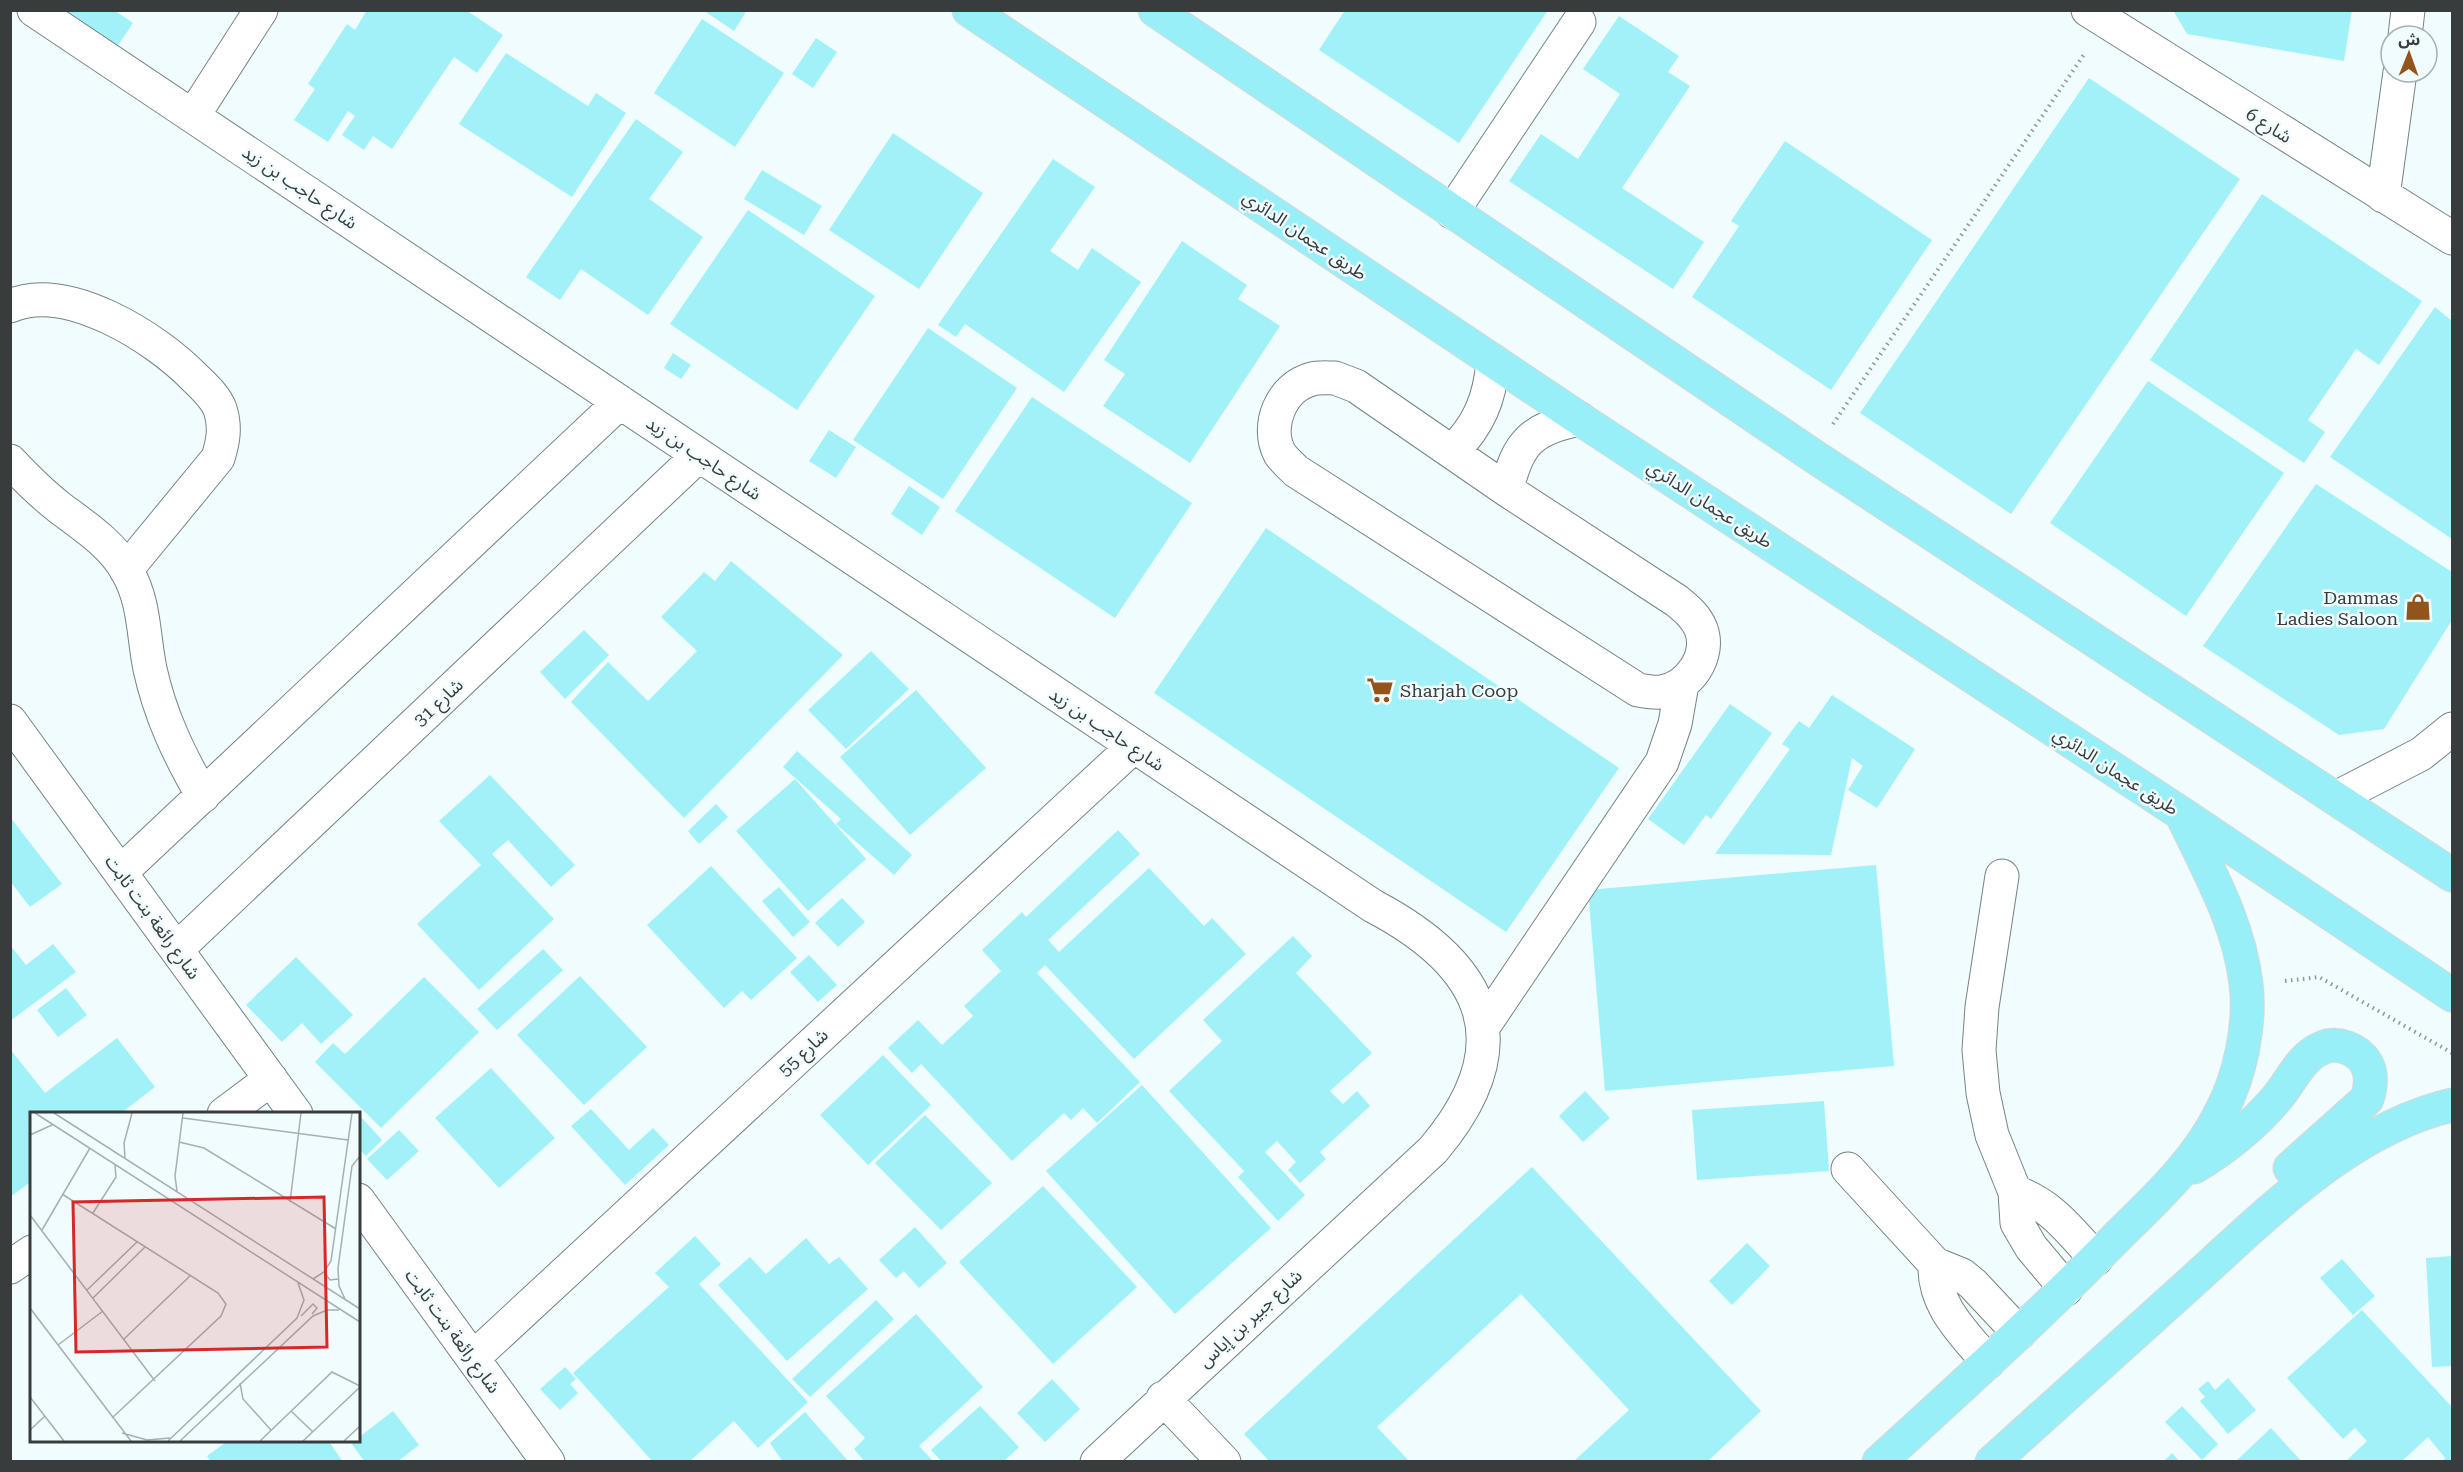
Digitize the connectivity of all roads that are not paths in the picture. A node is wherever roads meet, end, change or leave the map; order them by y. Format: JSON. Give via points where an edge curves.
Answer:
{"nodes":[{"id":1,"x":33,"y":10,"type":"edge"},
{"id":2,"x":261,"y":10,"type":"edge"},
{"id":3,"x":969,"y":10,"type":"edge"},
{"id":4,"x":1155,"y":10,"type":"edge"},
{"id":5,"x":2115,"y":21,"type":"edge"},
{"id":6,"x":1579,"y":22,"type":"dead end"},
{"id":7,"x":2398,"y":84,"type":"edge"},
{"id":8,"x":193,"y":116,"type":"junction"},
{"id":9,"x":2383,"y":196,"type":"junction"},
{"id":10,"x":1452,"y":212,"type":"junction"},
{"id":11,"x":2452,"y":238,"type":"edge"},
{"id":12,"x":10,"y":306,"type":"edge"},
{"id":13,"x":1493,"y":361,"type":"junction"},
{"id":14,"x":620,"y":402,"type":"junction"},
{"id":15,"x":1580,"y":419,"type":"junction"},
{"id":16,"x":1452,"y":452,"type":"junction"},
{"id":17,"x":699,"y":455,"type":"junction"},
{"id":18,"x":10,"y":461,"type":"edge"},
{"id":19,"x":1507,"y":490,"type":"junction"},
{"id":20,"x":126,"y":570,"type":"junction"},
{"id":21,"x":1682,"y":684,"type":"junction"},
{"id":22,"x":10,"y":721,"type":"edge"},
{"id":23,"x":2451,"y":737,"type":"edge"},
{"id":24,"x":1134,"y":746,"type":"junction"},
{"id":25,"x":202,"y":796,"type":"junction"},
{"id":26,"x":2336,"y":798,"type":"junction"},
{"id":27,"x":2182,"y":814,"type":"junction"},
{"id":28,"x":121,"y":872,"type":"junction"},
{"id":29,"x":2452,"y":875,"type":"edge"},
{"id":30,"x":2002,"y":876,"type":"dead end"},
{"id":31,"x":1374,"y":906,"type":"junction"},
{"id":32,"x":177,"y":949,"type":"junction"},
{"id":33,"x":2452,"y":995,"type":"edge"},
{"id":34,"x":1484,"y":1028,"type":"junction"},
{"id":35,"x":271,"y":1080,"type":"junction"},
{"id":36,"x":2452,"y":1105,"type":"edge"},
{"id":37,"x":225,"y":1112,"type":"edge"},
{"id":38,"x":295,"y":1112,"type":"edge"},
{"id":39,"x":1848,"y":1169,"type":"dead end"},
{"id":40,"x":1404,"y":1175,"type":"junction"},
{"id":41,"x":2176,"y":1178,"type":"junction"},
{"id":42,"x":2015,"y":1192,"type":"junction"},
{"id":43,"x":360,"y":1203,"type":"edge"},
{"id":44,"x":2232,"y":1246,"type":"junction"},
{"id":45,"x":30,"y":1253,"type":"edge"},
{"id":46,"x":2096,"y":1259,"type":"junction"},
{"id":47,"x":1935,"y":1264,"type":"junction"},
{"id":48,"x":10,"y":1267,"type":"edge"},
{"id":49,"x":2066,"y":1289,"type":"junction"},
{"id":50,"x":2019,"y":1333,"type":"junction"},
{"id":51,"x":473,"y":1358,"type":"junction"},
{"id":52,"x":1988,"y":1362,"type":"junction"},
{"id":53,"x":1163,"y":1398,"type":"junction"},
{"id":54,"x":548,"y":1461,"type":"edge"},
{"id":55,"x":1097,"y":1461,"type":"edge"},
{"id":56,"x":1224,"y":1461,"type":"edge"},
{"id":57,"x":1879,"y":1461,"type":"edge"},
{"id":58,"x":1992,"y":1461,"type":"edge"}],
"edges":[{"from":1,"to":8,"type":"street","name":"شارع حاجب بن زيد"},
{"from":2,"to":8,"type":"street"},
{"from":3,"to":13,"type":"main road","name":"طريق عجمان الدائري"},
{"from":4,"to":10,"type":"main road"},
{"from":5,"to":9,"type":"street","name":"شارع 6"},
{"from":6,"to":10,"type":"street"},
{"from":7,"to":9,"type":"street"},
{"from":8,"to":14,"type":"street","name":"شارع حاجب بن زيد"},
{"from":9,"to":11,"type":"street","name":"شارع 6"},
{"from":10,"to":26,"type":"main road","via":[[1812,455]]},
{"from":12,"to":20,"type":"street","via":[[38,300],[59,302],[125,325],[178,360],[211,394],[219,408],[223,441],[218,459]]},
{"from":13,"to":15,"type":"main road","name":"طريق عجمان الدائري"},
{"from":13,"to":16,"type":"street","via":[[1491,387],[1483,411],[1470,434]]},
{"from":14,"to":17,"type":"street","name":"شارع حاجب بن زيد"},
{"from":14,"to":25,"type":"street"},
{"from":15,"to":19,"type":"street","via":[[1552,424],[1529,440],[1513,462]]},
{"from":15,"to":27,"type":"main road","name":"طريق عجمان الدائري"},
{"from":16,"to":19,"type":"street"},
{"from":16,"to":21,"type":"street","via":[[1356,387],[1335,378],[1312,379],[1291,390],[1278,409],[1274,432],[1280,454],[1296,471],[1638,690],[1661,693]]},
{"from":17,"to":24,"type":"street","name":"شارع حاجب بن زيد"},
{"from":17,"to":32,"type":"street","name":"شارع 31"},
{"from":18,"to":20,"type":"street","via":[[33,486],[94,534]]},
{"from":19,"to":21,"type":"street","via":[[1692,613],[1702,632],[1703,651],[1696,670]]},
{"from":20,"to":25,"type":"street","via":[[142,611],[149,665],[160,707]]},
{"from":21,"to":34,"type":"street","via":[[1675,724],[1662,762]]},
{"from":22,"to":28,"type":"street","name":"شارع رائعة بنت ثابت"},
{"from":23,"to":26,"type":"street"},
{"from":24,"to":31,"type":"street","name":"شارع حاجب بن زيد"},
{"from":24,"to":51,"type":"street","name":"شارع 55"},
{"from":25,"to":28,"type":"street"},
{"from":26,"to":29,"type":"main road"},
{"from":27,"to":33,"type":"main road","name":"طريق عجمان الدائري"},
{"from":27,"to":41,"type":"main road","via":[[2224,902],[2236,935],[2246,985],[2243,1043],[2235,1078],[2210,1132]]},
{"from":28,"to":32,"type":"street","name":"شارع رائعة بنت ثابت"},
{"from":30,"to":42,"type":"street","via":[[1979,1050],[1992,1135]]},
{"from":31,"to":34,"type":"street","name":"شارع جبير بن إياس","via":[[1432,942],[1449,959],[1467,983]]},
{"from":31,"to":40,"type":"street","name":"شارع جبير بن إياس","via":[[1394,936],[1434,971],[1448,991],[1461,1029],[1459,1080]]},
{"from":32,"to":35,"type":"street","name":"شارع رائعة بنت ثابت"},
{"from":34,"to":40,"type":"street","name":"شارع جبير بن إياس","via":[[1475,1087],[1450,1130]]},
{"from":35,"to":37,"type":"street"},
{"from":35,"to":38,"type":"street","name":"شارع رائعة بنت ثابت"},
{"from":36,"to":44,"type":"main road","via":[[2407,1118],[2370,1136],[2335,1159]]},
{"from":39,"to":47,"type":"street"},
{"from":40,"to":53,"type":"street","name":"شارع جبير بن إياس"},
{"from":41,"to":44,"type":"main road","via":[[2244,1130],[2276,1099],[2312,1053],[2335,1045],[2358,1053],[2366,1063],[2371,1087],[2367,1099],[2276,1181]]},
{"from":41,"to":46,"type":"main road"},
{"from":42,"to":46,"type":"street","via":[[2053,1212]]},
{"from":42,"to":49,"type":"street","via":[[2014,1208],[2024,1236]]},
{"from":43,"to":51,"type":"street","name":"شارع رائعة بنت ثابت"},
{"from":44,"to":58,"type":"main road"},
{"from":45,"to":48,"type":"street"},
{"from":46,"to":49,"type":"main road"},
{"from":47,"to":50,"type":"street","via":[[1955,1271],[1973,1284]]},
{"from":47,"to":52,"type":"street","via":[[1934,1279],[1943,1307]]},
{"from":49,"to":50,"type":"main road"},
{"from":50,"to":52,"type":"main road"},
{"from":51,"to":54,"type":"street","name":"شارع رائعة بنت ثابت"},
{"from":52,"to":57,"type":"main road"},
{"from":53,"to":55,"type":"street","name":"شارع جبير بن إياس"},
{"from":53,"to":56,"type":"street"}]}
